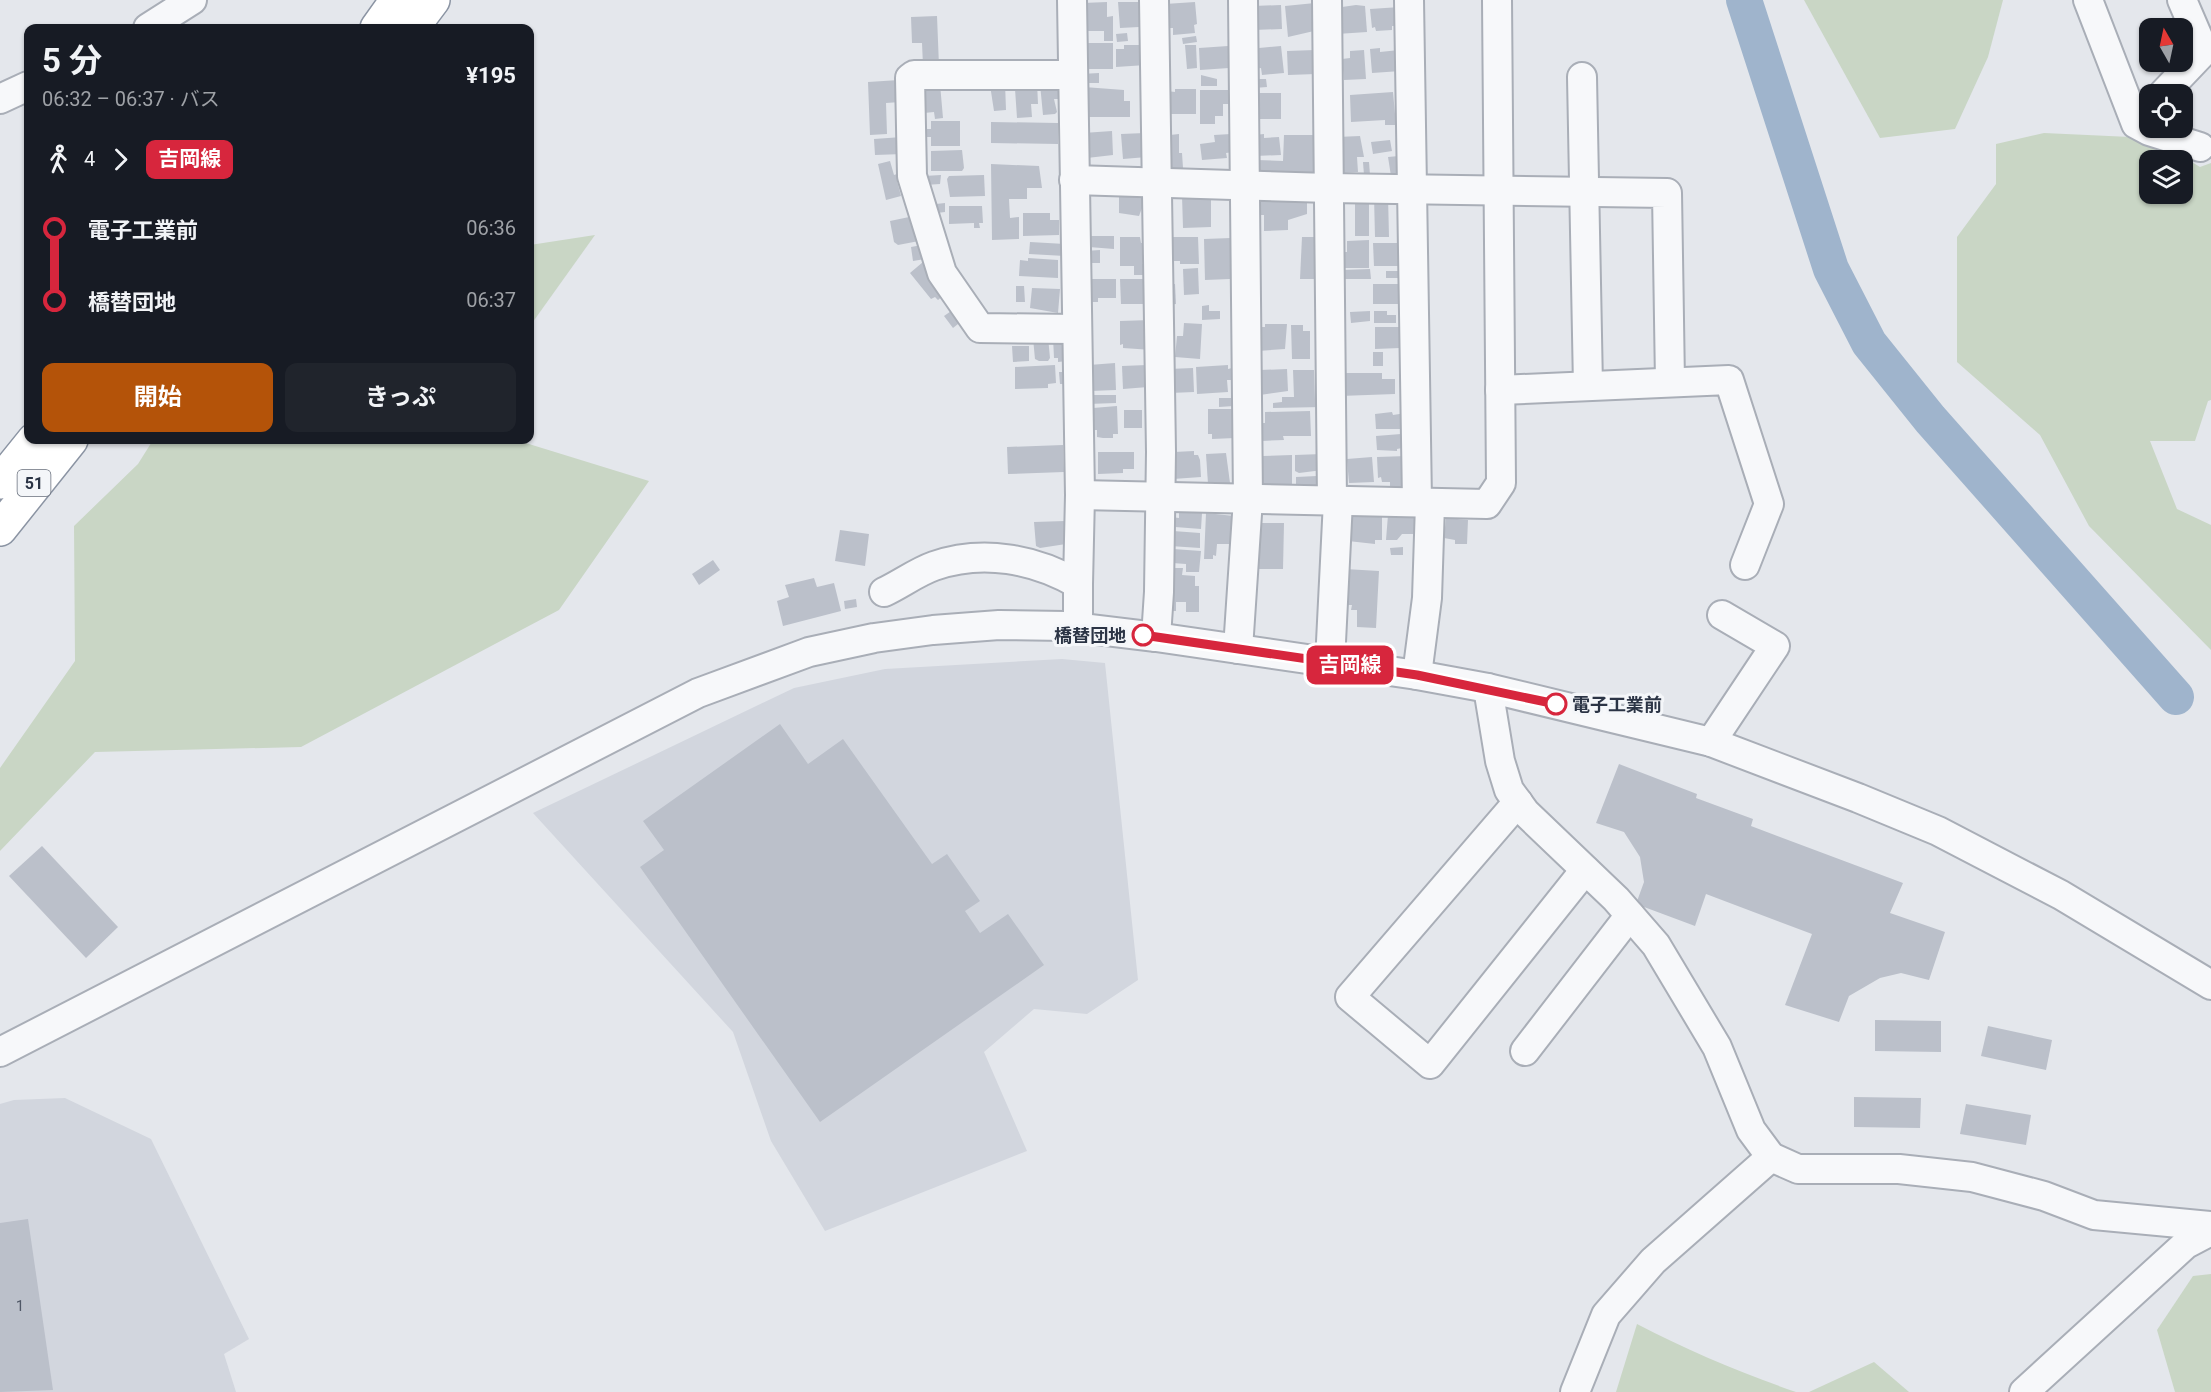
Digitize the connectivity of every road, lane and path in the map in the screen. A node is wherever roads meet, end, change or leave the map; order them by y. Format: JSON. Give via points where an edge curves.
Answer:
{"nodes":[{"id":1,"x":192,"y":0,"type":"edge"},
{"id":2,"x":433,"y":0,"type":"edge"},
{"id":3,"x":1072,"y":0,"type":"edge"},
{"id":4,"x":1154,"y":0,"type":"edge"},
{"id":5,"x":1243,"y":0,"type":"edge"},
{"id":6,"x":1327,"y":0,"type":"edge"},
{"id":7,"x":1409,"y":0,"type":"edge"},
{"id":8,"x":1497,"y":0,"type":"edge"},
{"id":9,"x":2088,"y":0,"type":"edge"},
{"id":10,"x":2182,"y":0,"type":"edge"},
{"id":11,"x":392,"y":20,"type":"edge"},
{"id":12,"x":154,"y":24,"type":"edge"},
{"id":13,"x":1072,"y":75,"type":"junction"},
{"id":14,"x":1582,"y":77,"type":"dead end"},
{"id":15,"x":2173,"y":84,"type":"edge"},
{"id":16,"x":24,"y":88,"type":"edge"},
{"id":17,"x":0,"y":99,"type":"edge"},
{"id":18,"x":2139,"y":108,"type":"edge"},
{"id":19,"x":2171,"y":138,"type":"edge"},
{"id":20,"x":2200,"y":147,"type":"dead end"},
{"id":21,"x":1074,"y":180,"type":"junction"},
{"id":22,"x":1156,"y":182,"type":"junction"},
{"id":23,"x":1245,"y":184,"type":"junction"},
{"id":24,"x":1412,"y":187,"type":"junction"},
{"id":25,"x":1329,"y":188,"type":"junction"},
{"id":26,"x":1499,"y":189,"type":"junction"},
{"id":27,"x":1584,"y":191,"type":"junction"},
{"id":28,"x":1076,"y":329,"type":"junction"},
{"id":29,"x":1670,"y":382,"type":"junction"},
{"id":30,"x":1588,"y":386,"type":"junction"},
{"id":31,"x":1500,"y":390,"type":"junction"},
{"id":32,"x":31,"y":444,"type":"edge"},
{"id":33,"x":67,"y":444,"type":"edge"},
{"id":34,"x":0,"y":482,"type":"edge"},
{"id":35,"x":1080,"y":495,"type":"junction"},
{"id":36,"x":1161,"y":497,"type":"junction"},
{"id":37,"x":1248,"y":499,"type":"junction"},
{"id":38,"x":1335,"y":501,"type":"junction"},
{"id":39,"x":1424,"y":503,"type":"junction"},
{"id":40,"x":0,"y":529,"type":"edge"},
{"id":41,"x":1746,"y":565,"type":"dead end"},
{"id":42,"x":1078,"y":584,"type":"junction"},
{"id":43,"x":884,"y":592,"type":"dead end"},
{"id":44,"x":1722,"y":615,"type":"dead end"},
{"id":45,"x":1078,"y":627,"type":"junction"},
{"id":46,"x":1155,"y":637,"type":"junction"},
{"id":47,"x":1238,"y":649,"type":"junction"},
{"id":48,"x":1330,"y":662,"type":"junction"},
{"id":49,"x":1417,"y":675,"type":"junction"},
{"id":50,"x":1488,"y":688,"type":"junction"},
{"id":51,"x":1711,"y":742,"type":"junction"},
{"id":52,"x":1518,"y":802,"type":"junction"},
{"id":53,"x":1585,"y":870,"type":"junction"},
{"id":54,"x":1630,"y":915,"type":"junction"},
{"id":55,"x":2211,"y":986,"type":"edge"},
{"id":56,"x":1525,"y":1051,"type":"dead end"},
{"id":57,"x":0,"y":1052,"type":"edge"},
{"id":58,"x":1771,"y":1157,"type":"junction"},
{"id":59,"x":2211,"y":1226,"type":"edge"},
{"id":60,"x":2211,"y":1231,"type":"edge"},
{"id":61,"x":1575,"y":1392,"type":"edge"},
{"id":62,"x":2024,"y":1392,"type":"edge"}],
"edges":[{"from":1,"to":12,"type":"street"},
{"from":2,"to":11,"type":"highway"},
{"from":3,"to":13,"type":"street"},
{"from":4,"to":22,"type":"street"},
{"from":5,"to":23,"type":"street"},
{"from":6,"to":25,"type":"street"},
{"from":7,"to":24,"type":"street"},
{"from":8,"to":26,"type":"street"},
{"from":9,"to":18,"type":"street"},
{"from":10,"to":15,"type":"street","via":[[2204,51]]},
{"from":13,"to":21,"type":"street"},
{"from":13,"to":28,"type":"street","via":[[910,78],[912,176],[942,273],[980,328]]},
{"from":14,"to":27,"type":"street"},
{"from":16,"to":17,"type":"street"},
{"from":19,"to":20,"type":"street"},
{"from":21,"to":22,"type":"street"},
{"from":21,"to":28,"type":"street"},
{"from":22,"to":23,"type":"street"},
{"from":22,"to":36,"type":"street"},
{"from":23,"to":25,"type":"street"},
{"from":23,"to":37,"type":"street"},
{"from":24,"to":25,"type":"street"},
{"from":24,"to":26,"type":"street"},
{"from":24,"to":39,"type":"street"},
{"from":25,"to":38,"type":"street"},
{"from":26,"to":27,"type":"street"},
{"from":26,"to":31,"type":"street"},
{"from":27,"to":29,"type":"street","via":[[1667,193]]},
{"from":27,"to":30,"type":"street"},
{"from":28,"to":35,"type":"street"},
{"from":29,"to":30,"type":"street"},
{"from":29,"to":41,"type":"street","via":[[1729,380],[1769,504]]},
{"from":30,"to":31,"type":"street"},
{"from":31,"to":39,"type":"street","via":[[1501,483],[1487,504]]},
{"from":32,"to":34,"type":"highway","number":"51"},
{"from":33,"to":40,"type":"highway","number":"51"},
{"from":35,"to":36,"type":"street"},
{"from":35,"to":42,"type":"street"},
{"from":36,"to":37,"type":"street"},
{"from":36,"to":46,"type":"street"},
{"from":37,"to":38,"type":"street"},
{"from":37,"to":47,"type":"street"},
{"from":38,"to":39,"type":"street"},
{"from":38,"to":48,"type":"street"},
{"from":39,"to":49,"type":"street","via":[[1427,598]]},
{"from":42,"to":43,"type":"street","via":[[1056,572],[981,556],[934,566]]},
{"from":42,"to":45,"type":"street"},
{"from":44,"to":51,"type":"street","via":[[1775,646]]},
{"from":45,"to":46,"type":"street"},
{"from":45,"to":57,"type":"street","via":[[999,625],[874,638],[809,652],[698,693]]},
{"from":46,"to":47,"type":"street"},
{"from":47,"to":48,"type":"street"},
{"from":48,"to":49,"type":"street"},
{"from":49,"to":50,"type":"street"},
{"from":50,"to":51,"type":"street"},
{"from":50,"to":52,"type":"street","via":[[1500,761],[1509,790]]},
{"from":51,"to":55,"type":"street","via":[[1938,831],[2061,895]]},
{"from":52,"to":53,"type":"street"},
{"from":52,"to":53,"type":"street","via":[[1350,997],[1430,1064]]},
{"from":53,"to":54,"type":"street"},
{"from":54,"to":56,"type":"street"},
{"from":54,"to":58,"type":"street","via":[[1656,945],[1698,1013],[1717,1047],[1751,1130]]},
{"from":58,"to":59,"type":"street","via":[[1798,1169],[1899,1169],[1972,1177],[2044,1196],[2094,1215]]},
{"from":58,"to":61,"type":"street","via":[[1653,1261],[1606,1315]]},
{"from":60,"to":62,"type":"street","via":[[2186,1244]]}]}
